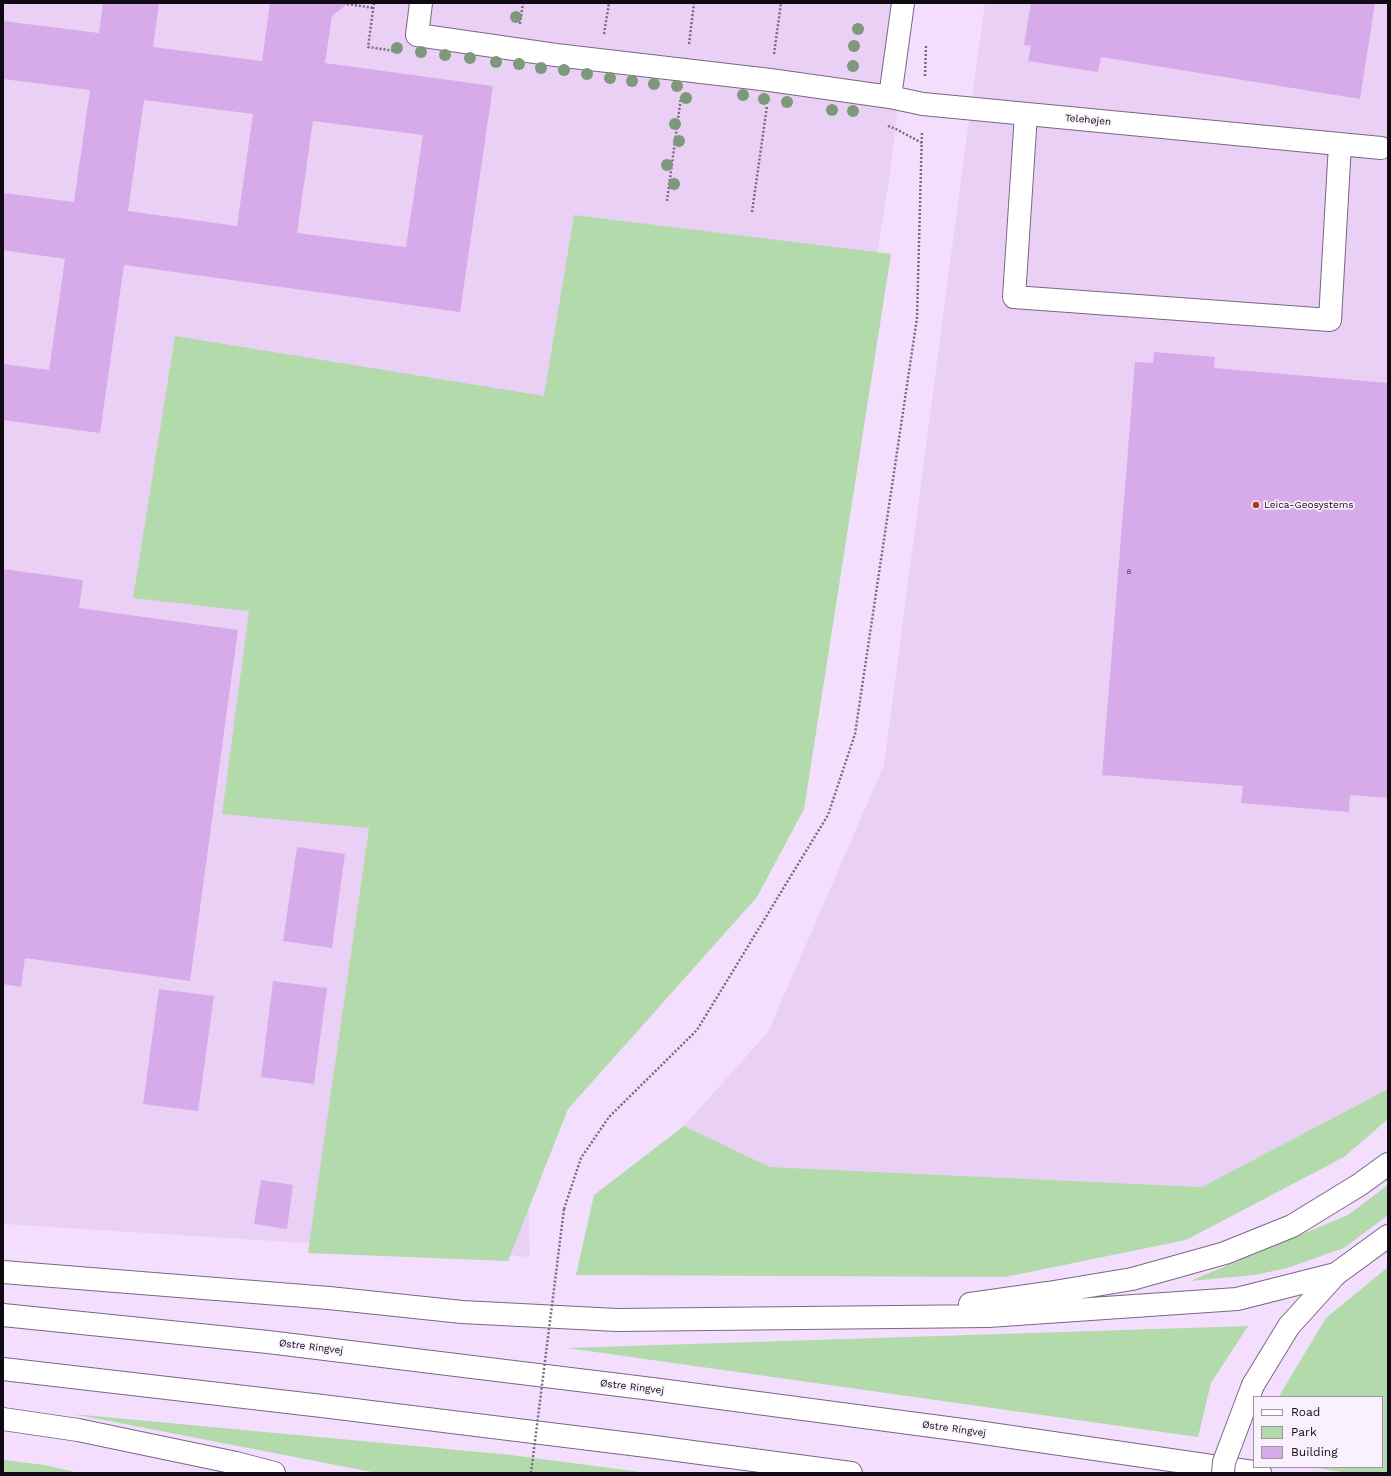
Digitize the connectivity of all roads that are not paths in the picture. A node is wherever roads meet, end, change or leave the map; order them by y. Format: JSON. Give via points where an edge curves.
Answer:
{"nodes":[{"id":1,"x":421,"y":3,"type":"edge"},
{"id":2,"x":903,"y":3,"type":"edge"},
{"id":3,"x":890,"y":97,"type":"junction"},
{"id":4,"x":1026,"y":114,"type":"junction"},
{"id":5,"x":1340,"y":144,"type":"junction"},
{"id":6,"x":1382,"y":148,"type":"dead end"},
{"id":7,"x":1388,"y":1164,"type":"edge"},
{"id":8,"x":1388,"y":1236,"type":"edge"},
{"id":9,"x":3,"y":1272,"type":"edge"},
{"id":10,"x":1336,"y":1274,"type":"junction"},
{"id":11,"x":3,"y":1315,"type":"edge"},
{"id":12,"x":862,"y":1318,"type":"junction"},
{"id":13,"x":3,"y":1370,"type":"edge"},
{"id":14,"x":3,"y":1419,"type":"edge"},
{"id":15,"x":274,"y":1473,"type":"edge"},
{"id":16,"x":851,"y":1473,"type":"edge"},
{"id":17,"x":1223,"y":1473,"type":"edge"},
{"id":18,"x":1260,"y":1473,"type":"edge"}],
"edges":[{"from":1,"to":3,"type":"main road","name":"Telehøjen","via":[[417,35],[556,56]]},
{"from":2,"to":3,"type":"main road"},
{"from":3,"to":4,"type":"main road","name":"Telehøjen","via":[[923,104]]},
{"from":4,"to":5,"type":"main road","name":"Telehøjen"},
{"from":4,"to":5,"type":"main road","via":[[1014,297],[1330,320]]},
{"from":5,"to":6,"type":"main road","name":"Telehøjen"},
{"from":7,"to":12,"type":"main road","via":[[1292,1226],[1218,1255],[1132,1279]]},
{"from":8,"to":10,"type":"main road"},
{"from":9,"to":12,"type":"main road","via":[[329,1298],[462,1312],[602,1320]]},
{"from":10,"to":12,"type":"main road","via":[[1237,1299],[988,1316]]},
{"from":10,"to":17,"type":"main road","bridge":true,"via":[[1289,1326],[1252,1385],[1224,1462]]},
{"from":11,"to":18,"type":"main road","name":"Østre Ringvej","via":[[268,1342],[644,1388]]},
{"from":13,"to":16,"type":"main road","via":[[338,1408]]},
{"from":14,"to":15,"type":"main road","via":[[78,1430]]}]}
